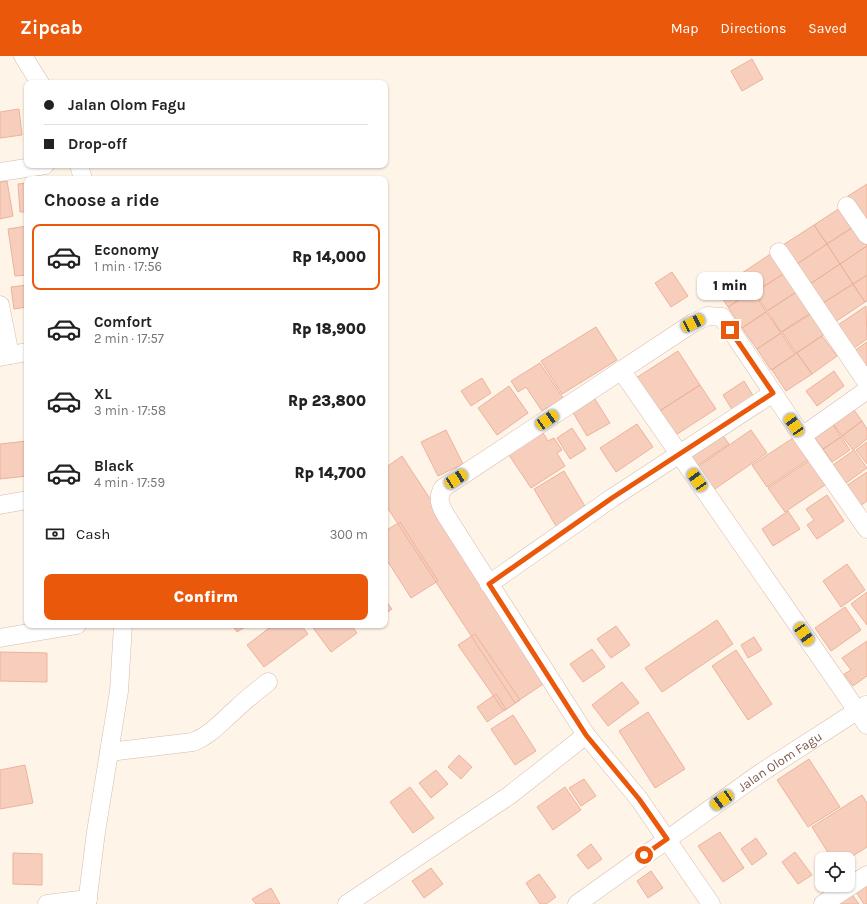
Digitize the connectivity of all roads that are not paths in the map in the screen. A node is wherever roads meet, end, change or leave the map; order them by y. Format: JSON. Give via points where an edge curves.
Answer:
{"nodes":[{"id":1,"x":23,"y":56,"type":"edge"},
{"id":2,"x":38,"y":80,"type":"edge"},
{"id":3,"x":26,"y":168,"type":"edge"},
{"id":4,"x":0,"y":172,"type":"edge"},
{"id":5,"x":847,"y":206,"type":"dead end"},
{"id":6,"x":867,"y":235,"type":"edge"},
{"id":7,"x":779,"y":252,"type":"dead end"},
{"id":8,"x":0,"y":305,"type":"edge"},
{"id":9,"x":12,"y":354,"type":"edge"},
{"id":10,"x":621,"y":370,"type":"junction"},
{"id":11,"x":867,"y":383,"type":"edge"},
{"id":12,"x":867,"y":390,"type":"edge"},
{"id":13,"x":773,"y":393,"type":"junction"},
{"id":14,"x":802,"y":436,"type":"junction"},
{"id":15,"x":679,"y":454,"type":"junction"},
{"id":16,"x":24,"y":501,"type":"edge"},
{"id":17,"x":0,"y":505,"type":"edge"},
{"id":18,"x":867,"y":529,"type":"edge"},
{"id":19,"x":489,"y":584,"type":"junction"},
{"id":20,"x":59,"y":628,"type":"edge"},
{"id":21,"x":123,"y":628,"type":"edge"},
{"id":22,"x":0,"y":638,"type":"edge"},
{"id":23,"x":268,"y":682,"type":"dead end"},
{"id":24,"x":864,"y":713,"type":"edge"},
{"id":25,"x":586,"y":735,"type":"junction"},
{"id":26,"x":109,"y":752,"type":"junction"},
{"id":27,"x":667,"y":839,"type":"junction"},
{"id":28,"x":867,"y":874,"type":"edge"},
{"id":29,"x":87,"y":901,"type":"edge"},
{"id":30,"x":47,"y":904,"type":"edge"},
{"id":31,"x":347,"y":904,"type":"edge"},
{"id":32,"x":577,"y":904,"type":"edge"},
{"id":33,"x":711,"y":904,"type":"edge"},
{"id":34,"x":823,"y":904,"type":"edge"}],
"edges":[{"from":1,"to":2,"type":"street"},
{"from":3,"to":4,"type":"street"},
{"from":5,"to":6,"type":"street"},
{"from":7,"to":11,"type":"street"},
{"from":8,"to":9,"type":"street"},
{"from":10,"to":13,"type":"street","via":[[693,323],[708,316],[717,316],[722,317]]},
{"from":10,"to":15,"type":"street"},
{"from":10,"to":19,"type":"street","via":[[443,488],[439,497],[442,509]]},
{"from":12,"to":14,"type":"street"},
{"from":13,"to":14,"type":"street"},
{"from":13,"to":15,"type":"street"},
{"from":14,"to":18,"type":"street"},
{"from":15,"to":19,"type":"street"},
{"from":15,"to":24,"type":"street"},
{"from":16,"to":17,"type":"street"},
{"from":19,"to":25,"type":"street"},
{"from":20,"to":22,"type":"street"},
{"from":21,"to":26,"type":"street","via":[[119,691]]},
{"from":23,"to":26,"type":"street","via":[[215,730],[193,742]]},
{"from":24,"to":27,"type":"street","name":"Jalan Olom Fagu","via":[[759,774]]},
{"from":25,"to":27,"type":"street","via":[[639,799]]},
{"from":25,"to":31,"type":"street","via":[[510,794]]},
{"from":26,"to":29,"type":"street"},
{"from":27,"to":32,"type":"street","name":"Jalan Olom Fagu"},
{"from":27,"to":33,"type":"street"},
{"from":28,"to":34,"type":"street"},
{"from":29,"to":30,"type":"street"}]}
